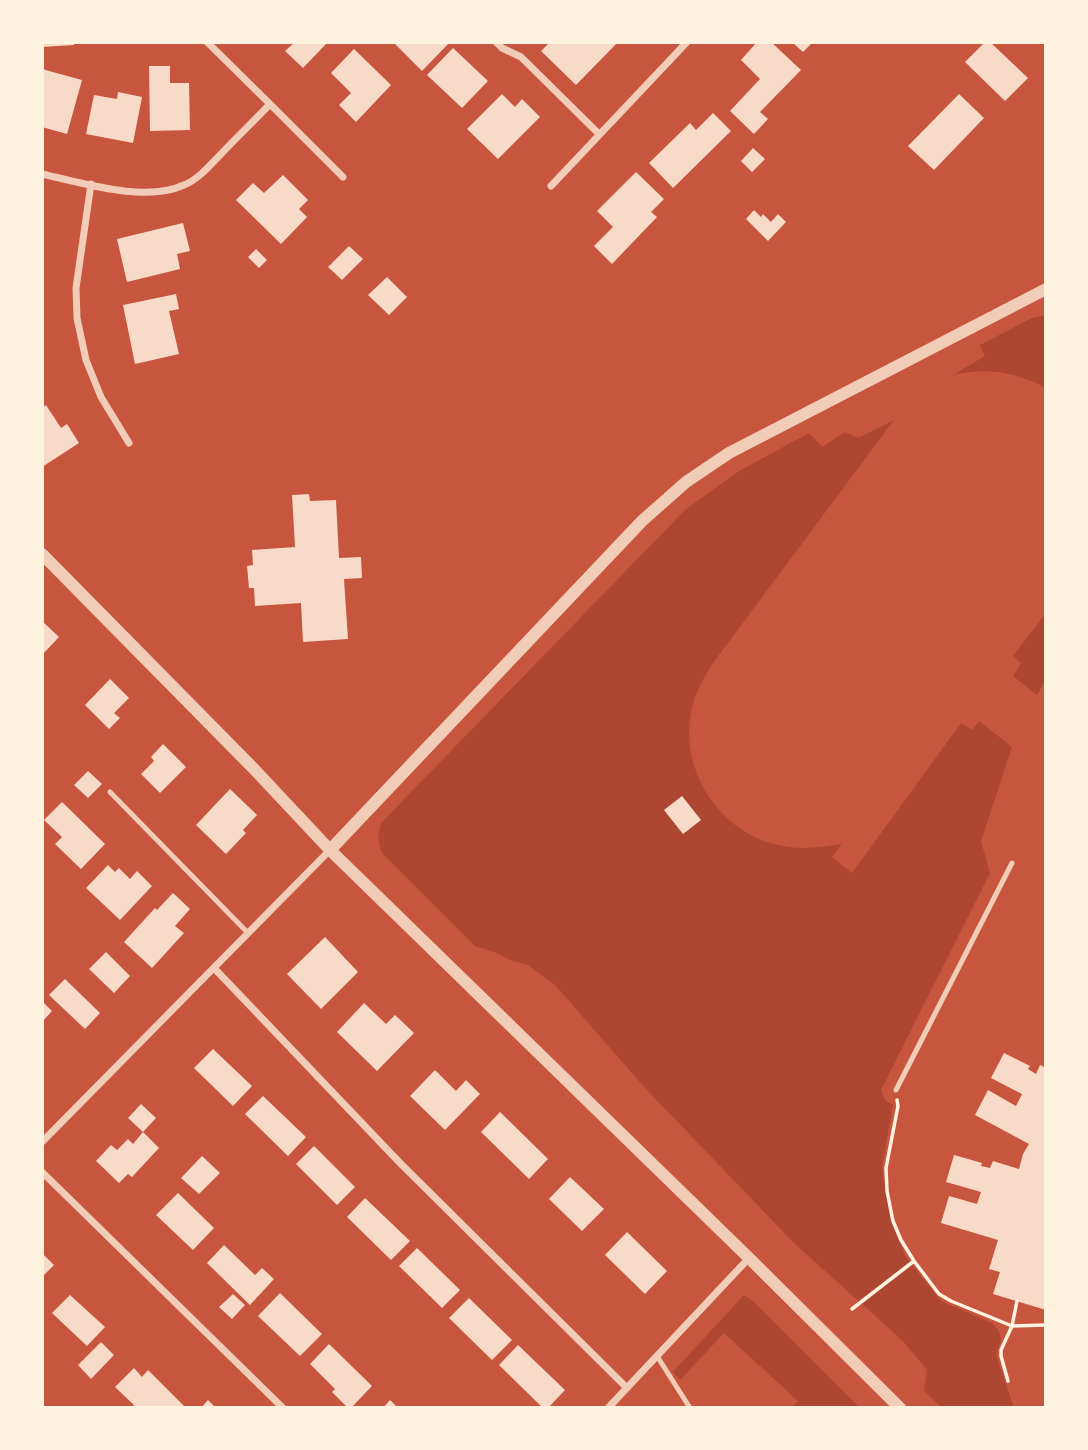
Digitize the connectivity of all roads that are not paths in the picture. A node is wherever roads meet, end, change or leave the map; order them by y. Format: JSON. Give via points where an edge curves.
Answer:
{"nodes":[{"id":1,"x":207,"y":42,"type":"edge"},
{"id":2,"x":496,"y":42,"type":"edge"},
{"id":3,"x":687,"y":42,"type":"edge"},
{"id":4,"x":270,"y":104,"type":"junction"},
{"id":5,"x":599,"y":134,"type":"junction"},
{"id":6,"x":42,"y":174,"type":"edge"},
{"id":7,"x":343,"y":177,"type":"dead end"},
{"id":8,"x":91,"y":184,"type":"junction"},
{"id":9,"x":551,"y":186,"type":"dead end"},
{"id":10,"x":1046,"y":289,"type":"edge"},
{"id":11,"x":129,"y":443,"type":"dead end"},
{"id":12,"x":43,"y":557,"type":"edge"},
{"id":13,"x":110,"y":792,"type":"dead end"},
{"id":14,"x":330,"y":850,"type":"junction"},
{"id":15,"x":1012,"y":863,"type":"dead end"},
{"id":16,"x":248,"y":933,"type":"junction"},
{"id":17,"x":214,"y":968,"type":"junction"},
{"id":18,"x":896,"y":1090,"type":"road end"},
{"id":19,"x":42,"y":1142,"type":"edge"},
{"id":20,"x":42,"y":1172,"type":"edge"},
{"id":21,"x":750,"y":1258,"type":"junction"},
{"id":22,"x":657,"y":1356,"type":"junction"},
{"id":23,"x":627,"y":1388,"type":"junction"},
{"id":24,"x":283,"y":1408,"type":"edge"},
{"id":25,"x":608,"y":1408,"type":"edge"},
{"id":26,"x":690,"y":1408,"type":"edge"},
{"id":27,"x":900,"y":1408,"type":"edge"}],
"edges":[{"from":1,"to":4,"type":"street"},
{"from":2,"to":5,"type":"street","via":[[521,57]]},
{"from":3,"to":5,"type":"street"},
{"from":4,"to":7,"type":"street"},
{"from":4,"to":8,"type":"street","via":[[186,185],[143,193]]},
{"from":5,"to":9,"type":"street"},
{"from":6,"to":8,"type":"street"},
{"from":8,"to":11,"type":"street","via":[[76,288],[77,318],[86,360]]},
{"from":10,"to":14,"type":"street","via":[[729,453],[686,482],[642,521]]},
{"from":12,"to":14,"type":"street"},
{"from":13,"to":16,"type":"lane"},
{"from":14,"to":16,"type":"street"},
{"from":14,"to":21,"type":"street"},
{"from":15,"to":18,"type":"lane"},
{"from":16,"to":17,"type":"street"},
{"from":17,"to":19,"type":"street"},
{"from":17,"to":23,"type":"street","via":[[401,1164]]},
{"from":20,"to":24,"type":"street"},
{"from":21,"to":22,"type":"street"},
{"from":21,"to":27,"type":"street"},
{"from":22,"to":23,"type":"street"},
{"from":22,"to":26,"type":"lane"},
{"from":23,"to":25,"type":"street"}]}
